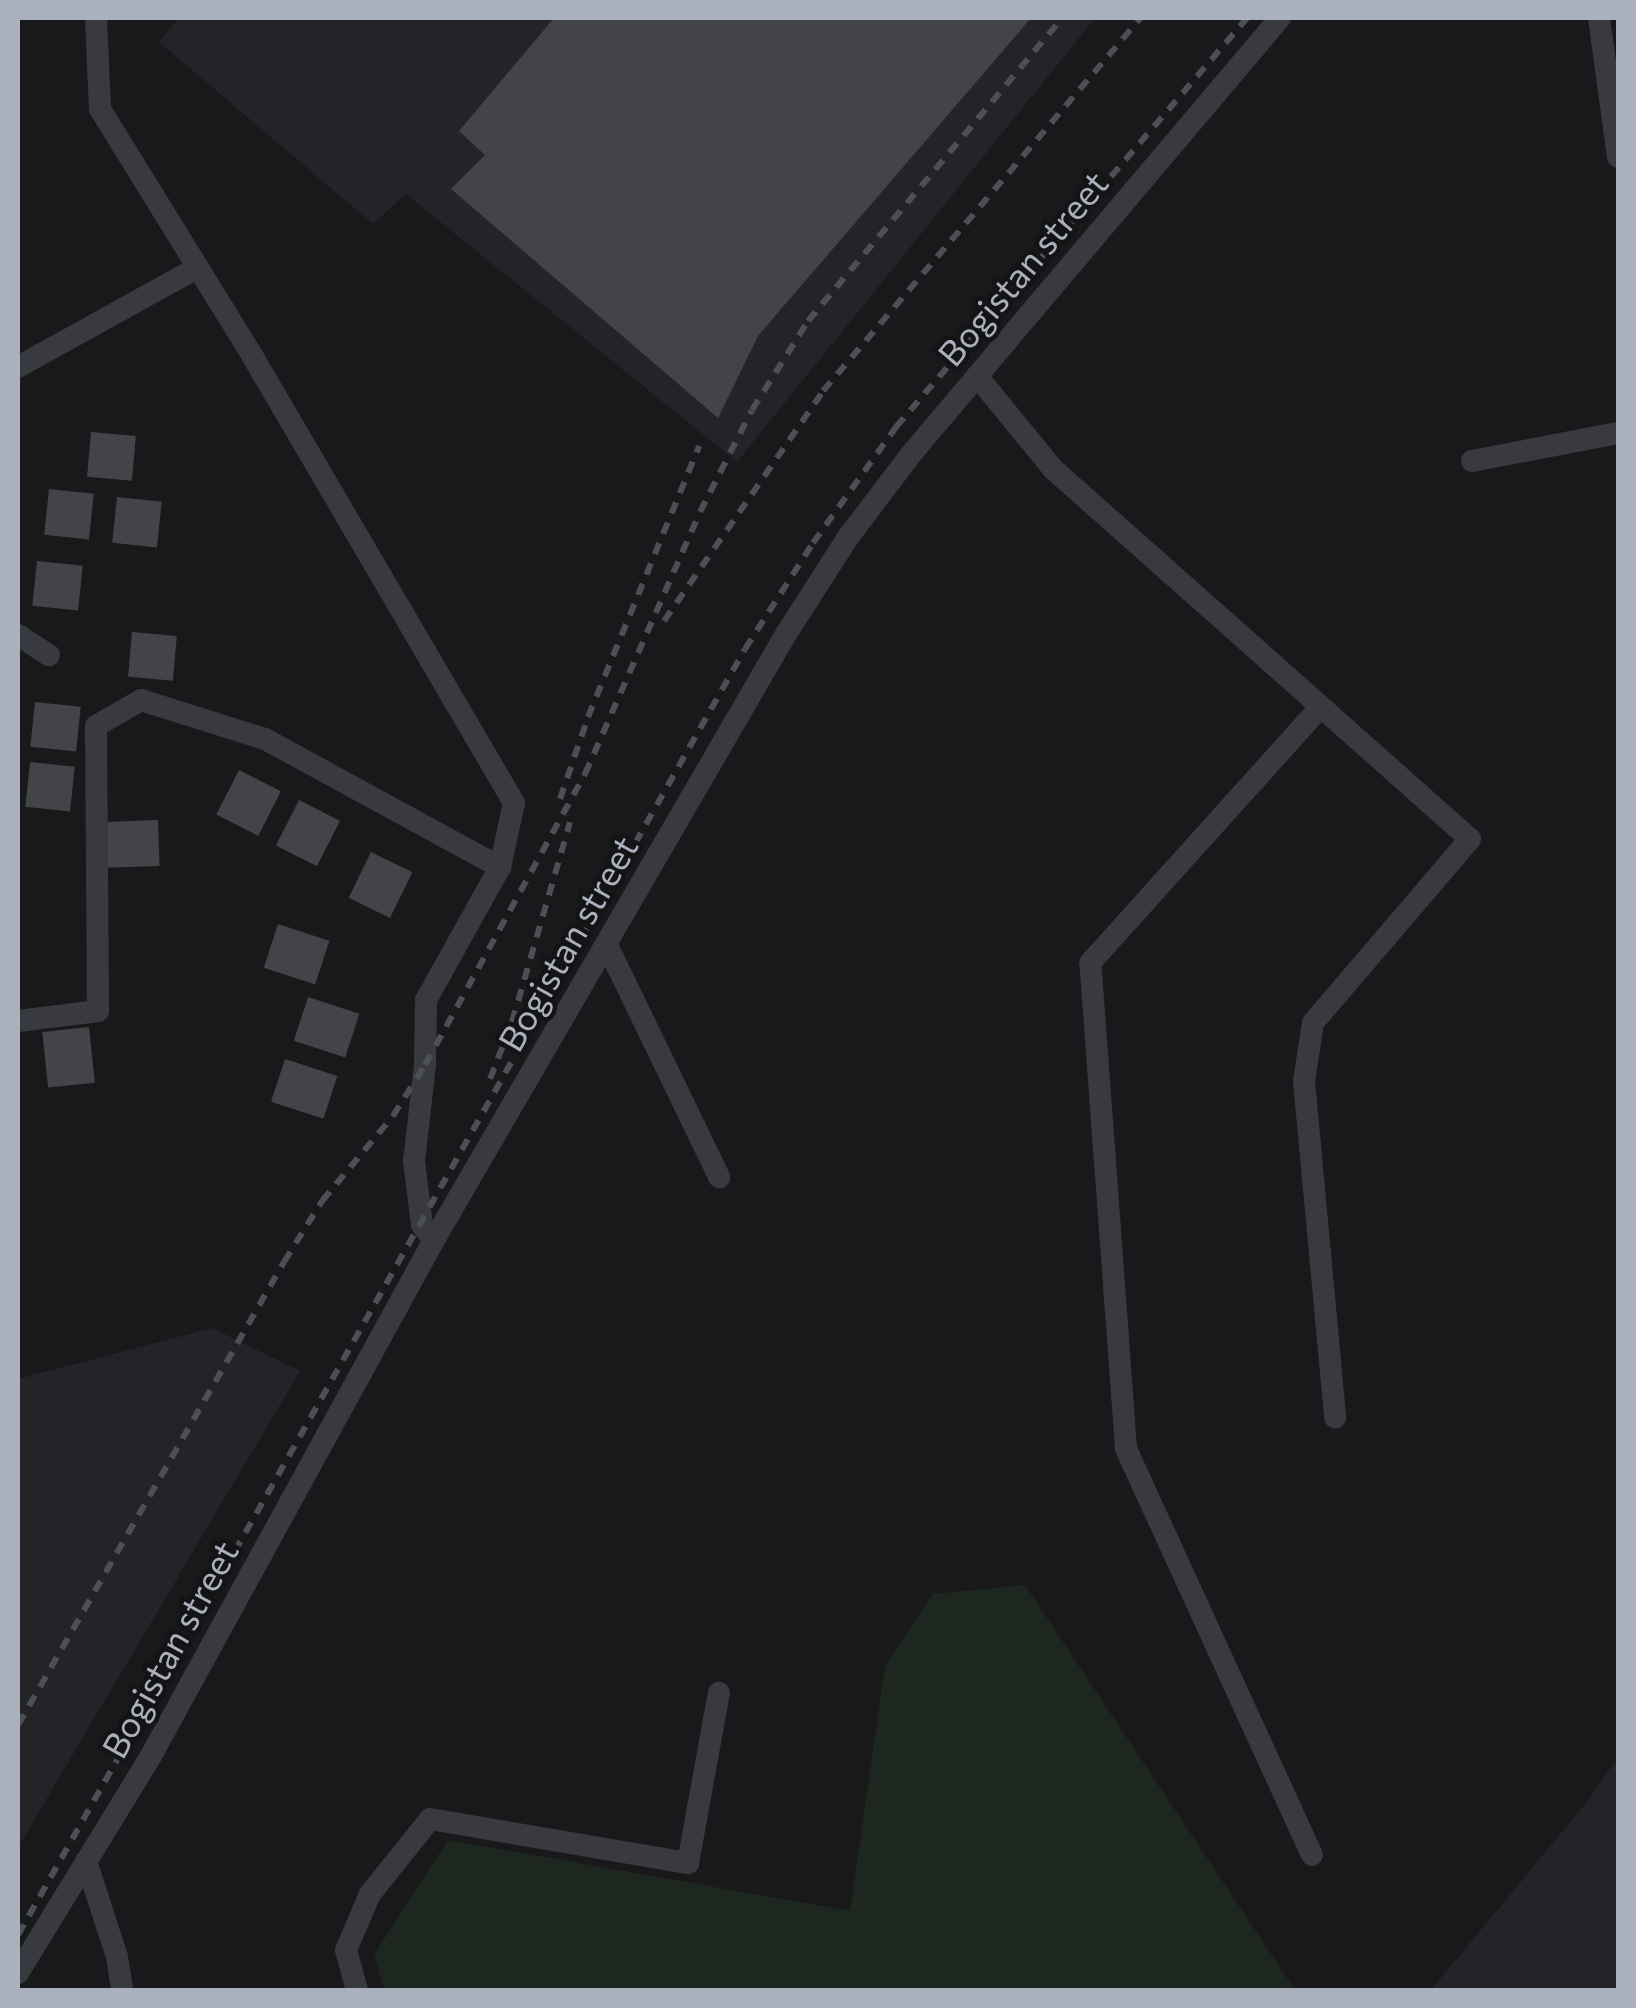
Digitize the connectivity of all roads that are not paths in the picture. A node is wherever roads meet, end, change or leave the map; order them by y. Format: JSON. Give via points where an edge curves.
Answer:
{"nodes":[{"id":1,"x":96,"y":18,"type":"edge"},
{"id":2,"x":1280,"y":18,"type":"edge"},
{"id":3,"x":1599,"y":18,"type":"edge"},
{"id":4,"x":1618,"y":157,"type":"edge"},
{"id":5,"x":194,"y":268,"type":"junction"},
{"id":6,"x":18,"y":367,"type":"edge"},
{"id":7,"x":977,"y":376,"type":"junction"},
{"id":8,"x":1618,"y":433,"type":"edge"},
{"id":9,"x":1472,"y":461,"type":"dead end"},
{"id":10,"x":18,"y":635,"type":"edge"},
{"id":11,"x":49,"y":655,"type":"dead end"},
{"id":12,"x":1320,"y":708,"type":"junction"},
{"id":13,"x":500,"y":867,"type":"junction"},
{"id":14,"x":607,"y":945,"type":"junction"},
{"id":15,"x":18,"y":1021,"type":"edge"},
{"id":16,"x":719,"y":1177,"type":"dead end"},
{"id":17,"x":434,"y":1240,"type":"junction"},
{"id":18,"x":1335,"y":1418,"type":"dead end"},
{"id":19,"x":719,"y":1694,"type":"dead end"},
{"id":20,"x":1312,"y":1855,"type":"dead end"},
{"id":21,"x":86,"y":1861,"type":"junction"},
{"id":22,"x":18,"y":1974,"type":"edge"},
{"id":23,"x":122,"y":1990,"type":"edge"},
{"id":24,"x":357,"y":1990,"type":"edge"}],
"edges":[{"from":1,"to":5,"type":"street","via":[[100,109]]},
{"from":2,"to":7,"type":"street","name":"Bogistan street"},
{"from":3,"to":4,"type":"street"},
{"from":5,"to":6,"type":"street"},
{"from":5,"to":13,"type":"street","via":[[514,803]]},
{"from":7,"to":12,"type":"street","via":[[1054,469]]},
{"from":7,"to":14,"type":"street","name":"Bogistan street","via":[[849,536]]},
{"from":8,"to":9,"type":"street"},
{"from":10,"to":11,"type":"street"},
{"from":12,"to":18,"type":"street","via":[[1470,839],[1313,1024],[1304,1082]]},
{"from":12,"to":20,"type":"street","via":[[1090,963],[1126,1448]]},
{"from":13,"to":15,"type":"street","via":[[265,739],[140,700],[96,726],[98,1010]]},
{"from":13,"to":17,"type":"street","via":[[426,1000],[414,1161],[422,1226]]},
{"from":14,"to":16,"type":"street"},
{"from":14,"to":17,"type":"street","name":"Bogistan street"},
{"from":17,"to":21,"type":"street","name":"Bogistan street","via":[[152,1754]]},
{"from":19,"to":24,"type":"street","via":[[688,1862],[430,1819],[370,1894],[346,1950]]},
{"from":21,"to":22,"type":"street","name":"Bogistan street"},
{"from":21,"to":23,"type":"street"}]}
